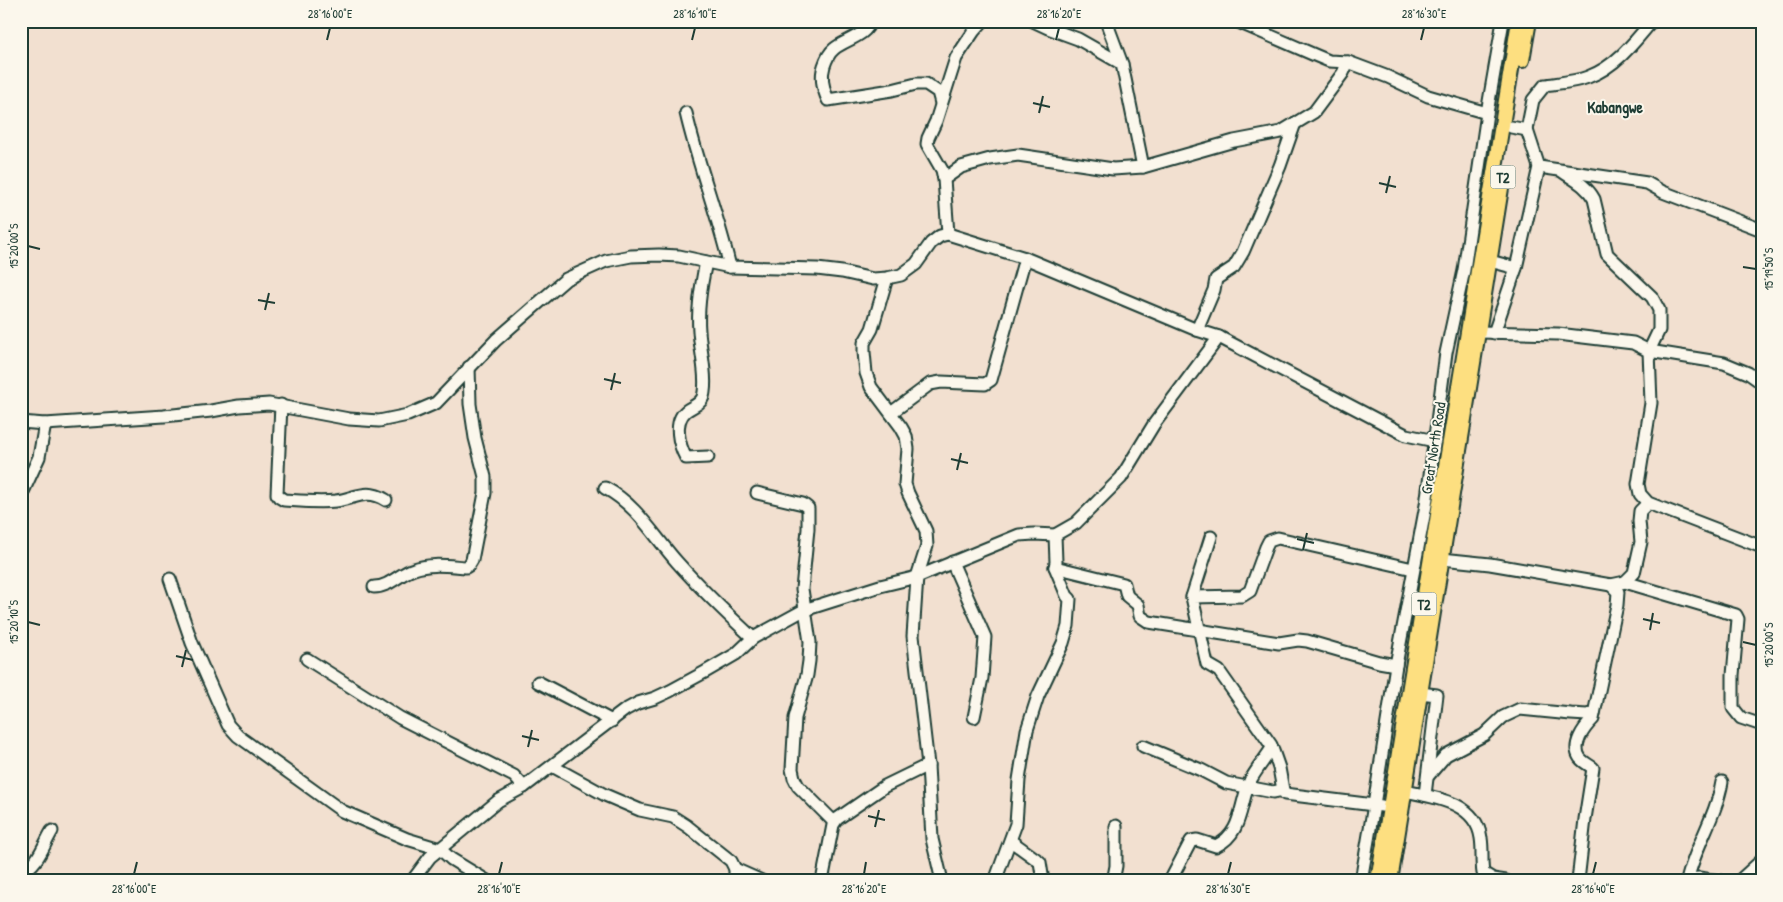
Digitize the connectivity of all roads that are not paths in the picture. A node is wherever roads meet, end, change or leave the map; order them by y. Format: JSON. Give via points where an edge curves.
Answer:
{"nodes":[{"id":1,"x":870,"y":21,"type":"edge"},
{"id":2,"x":982,"y":21,"type":"edge"},
{"id":3,"x":1033,"y":21,"type":"edge"},
{"id":4,"x":1106,"y":21,"type":"edge"},
{"id":5,"x":1236,"y":21,"type":"edge"},
{"id":6,"x":1503,"y":21,"type":"edge"},
{"id":7,"x":1519,"y":21,"type":"edge"},
{"id":8,"x":1529,"y":21,"type":"edge"},
{"id":9,"x":1652,"y":21,"type":"edge"},
{"id":10,"x":1348,"y":62,"type":"junction"},
{"id":11,"x":1122,"y":64,"type":"junction"},
{"id":12,"x":941,"y":103,"type":"junction"},
{"id":13,"x":686,"y":113,"type":"dead end"},
{"id":14,"x":1487,"y":113,"type":"junction"},
{"id":15,"x":1295,"y":123,"type":"junction"},
{"id":16,"x":1511,"y":127,"type":"junction"},
{"id":17,"x":1526,"y":130,"type":"junction"},
{"id":18,"x":1142,"y":167,"type":"junction"},
{"id":19,"x":1539,"y":167,"type":"junction"},
{"id":20,"x":1563,"y":172,"type":"junction"},
{"id":21,"x":944,"y":179,"type":"junction"},
{"id":22,"x":1762,"y":230,"type":"edge"},
{"id":23,"x":948,"y":234,"type":"junction"},
{"id":24,"x":1025,"y":258,"type":"junction"},
{"id":25,"x":1490,"y":261,"type":"junction"},
{"id":26,"x":706,"y":262,"type":"junction"},
{"id":27,"x":730,"y":268,"type":"junction"},
{"id":28,"x":1516,"y":268,"type":"junction"},
{"id":29,"x":887,"y":278,"type":"junction"},
{"id":30,"x":1197,"y":330,"type":"junction"},
{"id":31,"x":1480,"y":332,"type":"junction"},
{"id":32,"x":1494,"y":333,"type":"junction"},
{"id":33,"x":1219,"y":337,"type":"junction"},
{"id":34,"x":1649,"y":351,"type":"junction"},
{"id":35,"x":469,"y":367,"type":"junction"},
{"id":36,"x":1762,"y":383,"type":"edge"},
{"id":37,"x":281,"y":405,"type":"junction"},
{"id":38,"x":891,"y":413,"type":"junction"},
{"id":39,"x":21,"y":422,"type":"edge"},
{"id":40,"x":45,"y":424,"type":"junction"},
{"id":41,"x":1435,"y":441,"type":"junction"},
{"id":42,"x":708,"y":457,"type":"dead end"},
{"id":43,"x":605,"y":488,"type":"dead end"},
{"id":44,"x":757,"y":493,"type":"dead end"},
{"id":45,"x":21,"y":496,"type":"edge"},
{"id":46,"x":386,"y":500,"type":"dead end"},
{"id":47,"x":1648,"y":503,"type":"junction"},
{"id":48,"x":1056,"y":535,"type":"junction"},
{"id":49,"x":1211,"y":538,"type":"dead end"},
{"id":50,"x":1762,"y":547,"type":"edge"},
{"id":51,"x":1442,"y":559,"type":"junction"},
{"id":52,"x":952,"y":562,"type":"junction"},
{"id":53,"x":1055,"y":568,"type":"junction"},
{"id":54,"x":1413,"y":569,"type":"junction"},
{"id":55,"x":918,"y":577,"type":"junction"},
{"id":56,"x":170,"y":579,"type":"dead end"},
{"id":57,"x":1625,"y":582,"type":"junction"},
{"id":58,"x":1611,"y":585,"type":"junction"},
{"id":59,"x":374,"y":587,"type":"dead end"},
{"id":60,"x":1192,"y":597,"type":"junction"},
{"id":61,"x":804,"y":610,"type":"junction"},
{"id":62,"x":1198,"y":631,"type":"junction"},
{"id":63,"x":754,"y":638,"type":"junction"},
{"id":64,"x":307,"y":659,"type":"dead end"},
{"id":65,"x":1396,"y":665,"type":"junction"},
{"id":66,"x":538,"y":682,"type":"dead end"},
{"id":67,"x":1420,"y":694,"type":"junction"},
{"id":68,"x":1594,"y":713,"type":"junction"},
{"id":69,"x":974,"y":717,"type":"dead end"},
{"id":70,"x":612,"y":720,"type":"junction"},
{"id":71,"x":1762,"y":725,"type":"edge"},
{"id":72,"x":1143,"y":746,"type":"dead end"},
{"id":73,"x":1272,"y":748,"type":"junction"},
{"id":74,"x":928,"y":765,"type":"junction"},
{"id":75,"x":552,"y":766,"type":"junction"},
{"id":76,"x":1428,"y":776,"type":"junction"},
{"id":77,"x":1722,"y":782,"type":"dead end"},
{"id":78,"x":524,"y":787,"type":"junction"},
{"id":79,"x":1248,"y":788,"type":"junction"},
{"id":80,"x":1283,"y":790,"type":"junction"},
{"id":81,"x":1405,"y":791,"type":"junction"},
{"id":82,"x":1425,"y":796,"type":"junction"},
{"id":83,"x":1374,"y":805,"type":"junction"},
{"id":84,"x":1390,"y":808,"type":"junction"},
{"id":85,"x":834,"y":822,"type":"junction"},
{"id":86,"x":1116,"y":826,"type":"dead end"},
{"id":87,"x":52,"y":831,"type":"dead end"},
{"id":88,"x":1011,"y":841,"type":"junction"},
{"id":89,"x":440,"y":849,"type":"junction"},
{"id":90,"x":1762,"y":860,"type":"edge"},
{"id":91,"x":1482,"y":867,"type":"junction"},
{"id":92,"x":21,"y":872,"type":"edge"},
{"id":93,"x":735,"y":875,"type":"edge"},
{"id":94,"x":21,"y":877,"type":"edge"},
{"id":95,"x":1687,"y":880,"type":"edge"},
{"id":96,"x":26,"y":881,"type":"edge"},
{"id":97,"x":412,"y":881,"type":"edge"},
{"id":98,"x":487,"y":881,"type":"edge"},
{"id":99,"x":762,"y":881,"type":"edge"},
{"id":100,"x":822,"y":881,"type":"edge"},
{"id":101,"x":942,"y":881,"type":"edge"},
{"id":102,"x":996,"y":881,"type":"edge"},
{"id":103,"x":1043,"y":881,"type":"edge"},
{"id":104,"x":1113,"y":881,"type":"edge"},
{"id":105,"x":1170,"y":881,"type":"edge"},
{"id":106,"x":1361,"y":881,"type":"edge"},
{"id":107,"x":1378,"y":881,"type":"edge"},
{"id":108,"x":1390,"y":881,"type":"edge"},
{"id":109,"x":1480,"y":881,"type":"edge"},
{"id":110,"x":1506,"y":881,"type":"edge"},
{"id":111,"x":1578,"y":881,"type":"edge"},
{"id":112,"x":1590,"y":881,"type":"edge"},
{"id":113,"x":1603,"y":881,"type":"edge"},
{"id":114,"x":1720,"y":881,"type":"edge"},
{"id":115,"x":1740,"y":881,"type":"edge"}],
"edges":[{"from":1,"to":12,"type":"street","via":[[865,30],[828,56],[822,79],[828,100],[926,84],[938,92]]},
{"from":2,"to":12,"type":"street","via":[[959,52]]},
{"from":3,"to":11,"type":"street","via":[[1078,39]]},
{"from":4,"to":11,"type":"street"},
{"from":5,"to":10,"type":"street","via":[[1330,61]]},
{"from":6,"to":14,"type":"street"},
{"from":7,"to":84,"type":"main road","name":"Great North Road","number":"T2"},
{"from":8,"to":16,"type":"main road","name":"Great North Road","number":"T2"},
{"from":9,"to":17,"type":"street","via":[[1611,65],[1587,78],[1545,85],[1533,100]]},
{"from":10,"to":14,"type":"street","via":[[1428,96]]},
{"from":10,"to":15,"type":"street","via":[[1314,112]]},
{"from":11,"to":18,"type":"street"},
{"from":12,"to":21,"type":"street","via":[[927,144]]},
{"from":13,"to":27,"type":"street"},
{"from":14,"to":41,"type":"street","via":[[1464,270],[1446,353]]},
{"from":15,"to":18,"type":"street","via":[[1281,132],[1234,141]]},
{"from":15,"to":30,"type":"street","via":[[1243,252],[1234,267],[1216,279]]},
{"from":16,"to":17,"type":"street"},
{"from":16,"to":25,"type":"main road","name":"Great North Road","number":"T2"},
{"from":17,"to":19,"type":"street"},
{"from":18,"to":21,"type":"street","via":[[1113,169],[1018,155],[960,167]]},
{"from":19,"to":20,"type":"street"},
{"from":19,"to":28,"type":"street"},
{"from":20,"to":22,"type":"street","via":[[1647,183],[1662,192]]},
{"from":20,"to":34,"type":"street","via":[[1584,186],[1594,199],[1608,256],[1652,297],[1658,310],[1658,330]]},
{"from":21,"to":23,"type":"street"},
{"from":23,"to":24,"type":"street"},
{"from":23,"to":29,"type":"street","via":[[931,243],[916,264],[901,275]]},
{"from":24,"to":30,"type":"street"},
{"from":24,"to":38,"type":"street","via":[[991,380],[985,384],[930,384]]},
{"from":25,"to":28,"type":"street"},
{"from":25,"to":31,"type":"main road","name":"Great North Road","number":"T2"},
{"from":26,"to":27,"type":"street"},
{"from":26,"to":35,"type":"street","via":[[679,256],[631,256],[606,261],[566,278]]},
{"from":26,"to":42,"type":"street","via":[[698,319],[703,397],[684,414],[678,435],[686,458]]},
{"from":27,"to":29,"type":"street","via":[[816,269]]},
{"from":28,"to":32,"type":"street"},
{"from":29,"to":38,"type":"street","via":[[872,329],[864,343],[864,352],[871,387]]},
{"from":30,"to":33,"type":"street"},
{"from":31,"to":32,"type":"street"},
{"from":31,"to":51,"type":"main road","name":"Great North Road","number":"T2"},
{"from":32,"to":34,"type":"street","via":[[1591,337],[1633,344]]},
{"from":33,"to":41,"type":"street","via":[[1406,435]]},
{"from":33,"to":48,"type":"street","via":[[1154,424],[1122,478],[1076,523]]},
{"from":34,"to":36,"type":"street","via":[[1724,363]]},
{"from":34,"to":47,"type":"street","via":[[1651,402],[1638,484],[1640,494]]},
{"from":35,"to":37,"type":"street","via":[[436,403],[408,415],[379,421],[349,419]]},
{"from":35,"to":59,"type":"street","via":[[470,404],[486,492],[472,560],[466,567],[414,568],[388,584]]},
{"from":37,"to":40,"type":"street"},
{"from":37,"to":46,"type":"street","via":[[277,470],[279,497],[284,500],[335,501],[370,493]]},
{"from":38,"to":55,"type":"street","via":[[906,436],[905,484],[926,531],[927,546]]},
{"from":39,"to":40,"type":"street"},
{"from":40,"to":45,"type":"street","via":[[39,457]]},
{"from":41,"to":54,"type":"street"},
{"from":43,"to":63,"type":"street","via":[[634,510],[677,563]]},
{"from":44,"to":61,"type":"street","via":[[808,508],[802,590]]},
{"from":47,"to":50,"type":"street"},
{"from":47,"to":57,"type":"street","via":[[1640,511],[1641,542],[1634,573]]},
{"from":48,"to":52,"type":"street","via":[[1019,535]]},
{"from":48,"to":53,"type":"street"},
{"from":49,"to":60,"type":"street"},
{"from":51,"to":58,"type":"street"},
{"from":51,"to":67,"type":"main road","name":"Great North Road","number":"T2"},
{"from":52,"to":55,"type":"street"},
{"from":52,"to":69,"type":"street","via":[[985,637],[982,678]]},
{"from":53,"to":62,"type":"street","via":[[1122,583],[1127,596],[1138,605],[1140,616],[1149,622]]},
{"from":53,"to":88,"type":"street","via":[[1070,599],[1068,626],[1027,730],[1016,824]]},
{"from":54,"to":60,"type":"street","via":[[1278,538],[1269,541],[1250,591],[1242,596]]},
{"from":54,"to":65,"type":"street"},
{"from":55,"to":61,"type":"street"},
{"from":55,"to":74,"type":"street","via":[[913,636]]},
{"from":56,"to":89,"type":"street","via":[[192,642],[228,725],[238,736],[342,811]]},
{"from":57,"to":58,"type":"street"},
{"from":57,"to":71,"type":"street","via":[[1737,617],[1733,708],[1741,718]]},
{"from":58,"to":68,"type":"street","via":[[1618,592],[1617,605]]},
{"from":60,"to":62,"type":"street"},
{"from":61,"to":63,"type":"street"},
{"from":61,"to":85,"type":"street","via":[[810,642],[809,661],[794,727],[792,769],[798,786]]},
{"from":62,"to":65,"type":"street","via":[[1279,643],[1307,641]]},
{"from":62,"to":73,"type":"street","via":[[1207,664],[1219,671]]},
{"from":63,"to":70,"type":"street","via":[[736,654],[705,672],[655,698],[638,703]]},
{"from":64,"to":78,"type":"street","via":[[400,718],[514,776]]},
{"from":65,"to":83,"type":"street"},
{"from":66,"to":70,"type":"street"},
{"from":67,"to":76,"type":"street","via":[[1437,695]]},
{"from":67,"to":81,"type":"main road","name":"Great North Road","number":"T2"},
{"from":68,"to":76,"type":"street","via":[[1565,714],[1520,709],[1503,717],[1484,735],[1446,755]]},
{"from":68,"to":111,"type":"street","via":[[1593,719],[1584,727],[1577,751],[1580,759],[1593,768]]},
{"from":70,"to":75,"type":"street"},
{"from":72,"to":79,"type":"street","via":[[1226,783]]},
{"from":73,"to":79,"type":"street"},
{"from":73,"to":80,"type":"street"},
{"from":74,"to":85,"type":"street","via":[[886,786]]},
{"from":74,"to":101,"type":"street","via":[[932,839]]},
{"from":75,"to":78,"type":"street"},
{"from":75,"to":93,"type":"street","via":[[605,795],[640,810],[673,818],[687,826],[726,856]]},
{"from":76,"to":82,"type":"street"},
{"from":77,"to":95,"type":"street","via":[[1718,802],[1693,858]]},
{"from":78,"to":89,"type":"street","via":[[498,801]]},
{"from":79,"to":80,"type":"street","via":[[1273,792]]},
{"from":79,"to":105,"type":"street","via":[[1238,824],[1229,837],[1216,846],[1192,841]]},
{"from":80,"to":83,"type":"street","via":[[1285,794],[1300,797]]},
{"from":81,"to":82,"type":"street"},
{"from":81,"to":108,"type":"main road","name":"Great North Road","number":"T2"},
{"from":82,"to":91,"type":"street","via":[[1448,801],[1472,817],[1482,839]]},
{"from":83,"to":84,"type":"street"},
{"from":83,"to":106,"type":"street"},
{"from":84,"to":107,"type":"main road","name":"Great North Road","number":"T2"},
{"from":85,"to":100,"type":"street"},
{"from":86,"to":104,"type":"street"},
{"from":87,"to":92,"type":"street","via":[[34,864]]},
{"from":88,"to":102,"type":"street"},
{"from":88,"to":103,"type":"street","via":[[1040,862]]},
{"from":89,"to":97,"type":"street"},
{"from":89,"to":98,"type":"street"},
{"from":90,"to":115,"type":"street"},
{"from":91,"to":109,"type":"street"},
{"from":91,"to":110,"type":"street","via":[[1487,876]]},
{"from":93,"to":99,"type":"street"},
{"from":94,"to":96,"type":"street"},
{"from":95,"to":114,"type":"street"},
{"from":112,"to":113,"type":"street"}]}
